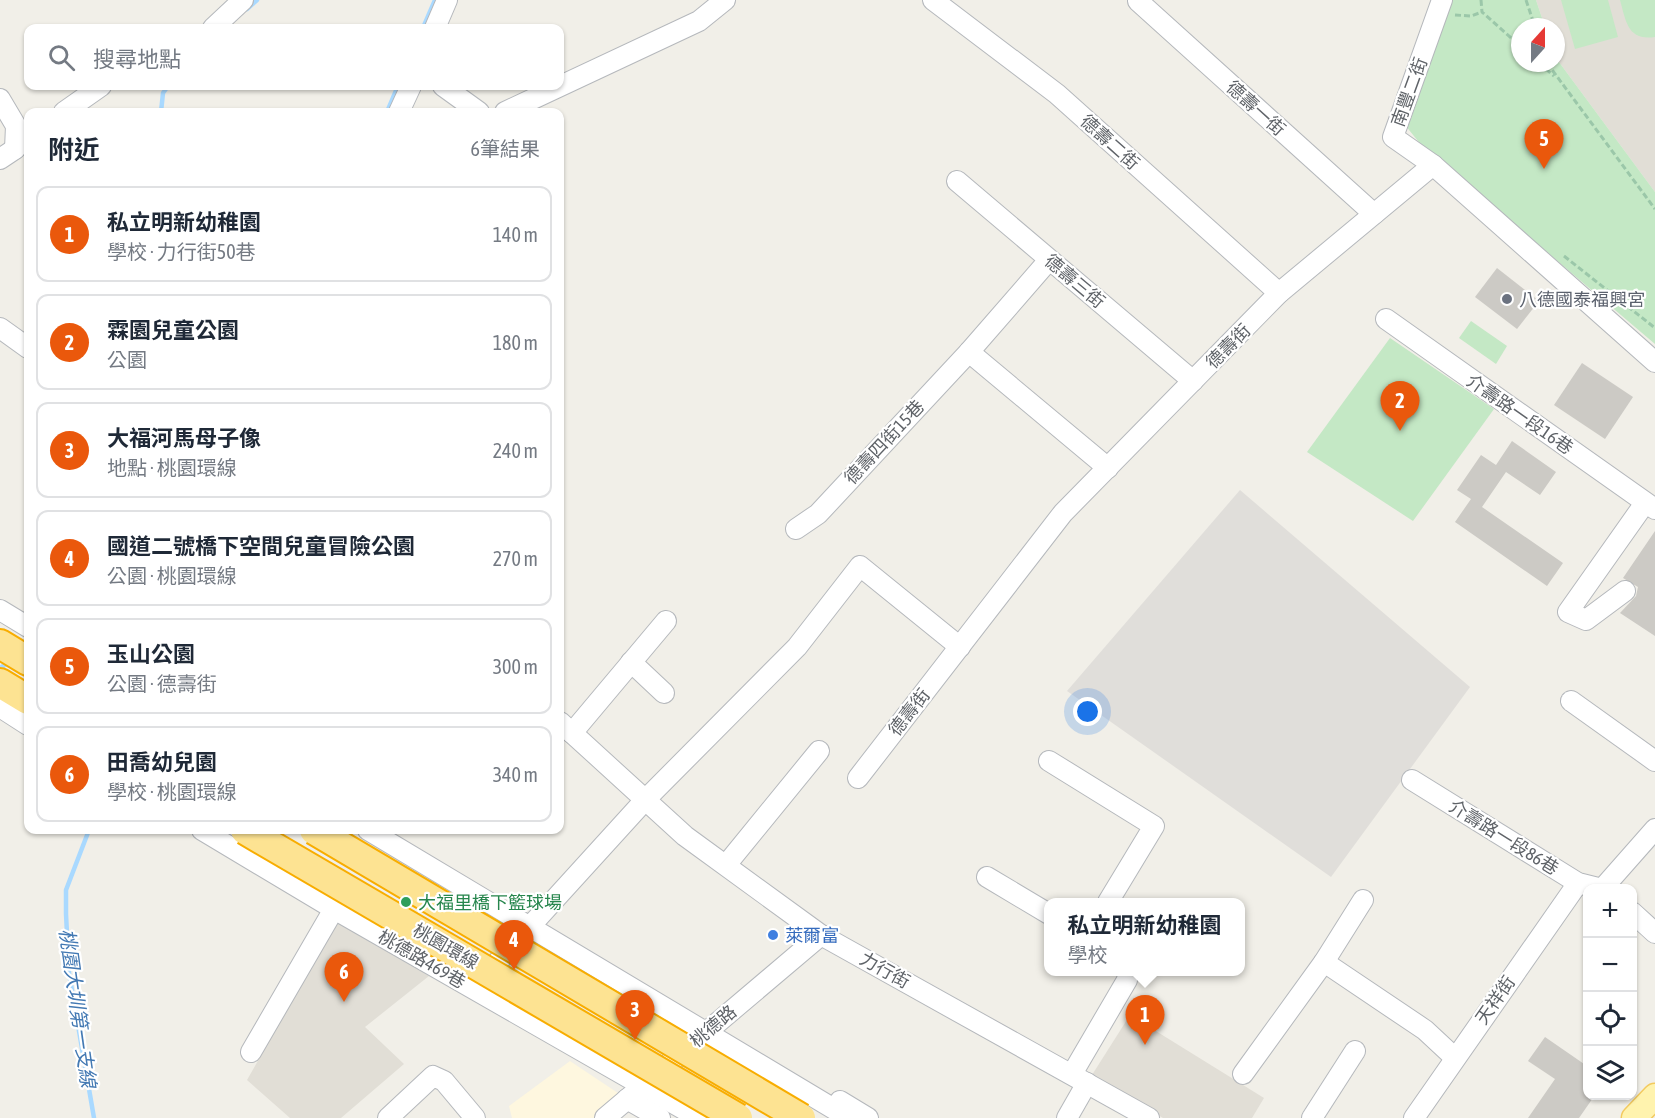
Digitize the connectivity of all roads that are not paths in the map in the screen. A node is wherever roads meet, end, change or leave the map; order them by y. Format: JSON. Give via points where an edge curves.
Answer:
{"nodes":[{"id":1,"x":243,"y":0,"type":"edge"},
{"id":2,"x":447,"y":0,"type":"edge"},
{"id":3,"x":725,"y":0,"type":"edge"},
{"id":4,"x":933,"y":0,"type":"edge"},
{"id":5,"x":1137,"y":2,"type":"dead end"},
{"id":6,"x":1447,"y":4,"type":"edge"},
{"id":7,"x":217,"y":24,"type":"edge"},
{"id":8,"x":437,"y":24,"type":"edge"},
{"id":9,"x":564,"y":84,"type":"edge"},
{"id":10,"x":95,"y":90,"type":"edge"},
{"id":11,"x":409,"y":90,"type":"edge"},
{"id":12,"x":449,"y":90,"type":"edge"},
{"id":13,"x":552,"y":90,"type":"edge"},
{"id":14,"x":0,"y":99,"type":"edge"},
{"id":15,"x":70,"y":108,"type":"edge"},
{"id":16,"x":401,"y":108,"type":"edge"},
{"id":17,"x":473,"y":108,"type":"edge"},
{"id":18,"x":514,"y":108,"type":"edge"},
{"id":19,"x":24,"y":136,"type":"edge"},
{"id":20,"x":8,"y":154,"type":"edge"},
{"id":21,"x":1433,"y":165,"type":"junction"},
{"id":22,"x":957,"y":181,"type":"dead end"},
{"id":23,"x":1374,"y":214,"type":"junction"},
{"id":24,"x":1049,"y":260,"type":"junction"},
{"id":25,"x":1280,"y":293,"type":"junction"},
{"id":26,"x":1386,"y":319,"type":"dead end"},
{"id":27,"x":0,"y":328,"type":"edge"},
{"id":28,"x":24,"y":345,"type":"edge"},
{"id":29,"x":969,"y":352,"type":"junction"},
{"id":30,"x":1655,"y":362,"type":"edge"},
{"id":31,"x":1193,"y":381,"type":"junction"},
{"id":32,"x":1107,"y":468,"type":"junction"},
{"id":33,"x":1650,"y":506,"type":"edge"},
{"id":34,"x":796,"y":530,"type":"dead end"},
{"id":35,"x":1625,"y":591,"type":"dead end"},
{"id":36,"x":0,"y":610,"type":"edge"},
{"id":37,"x":666,"y":621,"type":"dead end"},
{"id":38,"x":24,"y":625,"type":"edge"},
{"id":39,"x":0,"y":645,"type":"edge"},
{"id":40,"x":960,"y":647,"type":"junction"},
{"id":41,"x":24,"y":659,"type":"edge"},
{"id":42,"x":631,"y":663,"type":"junction"},
{"id":43,"x":0,"y":683,"type":"edge"},
{"id":44,"x":664,"y":693,"type":"dead end"},
{"id":45,"x":1571,"y":701,"type":"dead end"},
{"id":46,"x":17,"y":712,"type":"edge"},
{"id":47,"x":564,"y":725,"type":"edge"},
{"id":48,"x":564,"y":727,"type":"edge"},
{"id":49,"x":819,"y":751,"type":"dead end"},
{"id":50,"x":1049,"y":760,"type":"dead end"},
{"id":51,"x":1655,"y":761,"type":"edge"},
{"id":52,"x":858,"y":778,"type":"dead end"},
{"id":53,"x":1412,"y":780,"type":"dead end"},
{"id":54,"x":645,"y":800,"type":"junction"},
{"id":55,"x":1655,"y":829,"type":"edge"},
{"id":56,"x":216,"y":834,"type":"edge"},
{"id":57,"x":258,"y":834,"type":"edge"},
{"id":58,"x":321,"y":834,"type":"edge"},
{"id":59,"x":375,"y":834,"type":"edge"},
{"id":60,"x":246,"y":843,"type":"edge"},
{"id":61,"x":726,"y":865,"type":"junction"},
{"id":62,"x":987,"y":877,"type":"dead end"},
{"id":63,"x":1578,"y":882,"type":"junction"},
{"id":64,"x":1585,"y":884,"type":"edge"},
{"id":65,"x":1604,"y":884,"type":"edge"},
{"id":66,"x":1111,"y":898,"type":"edge"},
{"id":67,"x":1364,"y":900,"type":"dead end"},
{"id":68,"x":334,"y":909,"type":"junction"},
{"id":69,"x":1044,"y":911,"type":"edge"},
{"id":70,"x":1637,"y":917,"type":"edge"},
{"id":71,"x":529,"y":926,"type":"junction"},
{"id":72,"x":1655,"y":933,"type":"edge"},
{"id":73,"x":821,"y":935,"type":"junction"},
{"id":74,"x":1324,"y":962,"type":"junction"},
{"id":75,"x":1128,"y":976,"type":"edge"},
{"id":76,"x":474,"y":988,"type":"junction"},
{"id":77,"x":710,"y":1029,"type":"junction"},
{"id":78,"x":250,"y":1052,"type":"dead end"},
{"id":79,"x":1355,"y":1052,"type":"dead end"},
{"id":80,"x":1454,"y":1058,"type":"junction"},
{"id":81,"x":1243,"y":1074,"type":"dead end"},
{"id":82,"x":1080,"y":1078,"type":"junction"},
{"id":83,"x":644,"y":1084,"type":"junction"},
{"id":84,"x":1655,"y":1096,"type":"edge"},
{"id":85,"x":627,"y":1099,"type":"junction"},
{"id":86,"x":388,"y":1118,"type":"edge"},
{"id":87,"x":475,"y":1118,"type":"edge"},
{"id":88,"x":605,"y":1118,"type":"edge"},
{"id":89,"x":660,"y":1118,"type":"edge"},
{"id":90,"x":699,"y":1118,"type":"edge"},
{"id":91,"x":738,"y":1118,"type":"edge"},
{"id":92,"x":801,"y":1118,"type":"edge"},
{"id":93,"x":849,"y":1118,"type":"edge"},
{"id":94,"x":868,"y":1118,"type":"edge"},
{"id":95,"x":1067,"y":1118,"type":"edge"},
{"id":96,"x":1149,"y":1118,"type":"edge"},
{"id":97,"x":1312,"y":1118,"type":"edge"},
{"id":98,"x":1414,"y":1118,"type":"edge"},
{"id":99,"x":1634,"y":1118,"type":"edge"}],
"edges":[{"from":1,"to":7,"type":"street"},
{"from":2,"to":8,"type":"street"},
{"from":3,"to":9,"type":"street","via":[[699,21]]},
{"from":4,"to":25,"type":"street","name":"德壽二街","via":[[1057,94]]},
{"from":5,"to":23,"type":"street","name":"德壽一街"},
{"from":6,"to":21,"type":"street","name":"南豐二街","via":[[1393,137]]},
{"from":10,"to":15,"type":"street"},
{"from":11,"to":16,"type":"street"},
{"from":12,"to":17,"type":"street"},
{"from":13,"to":18,"type":"street"},
{"from":14,"to":20,"type":"street","via":[[16,126]]},
{"from":19,"to":20,"type":"street"},
{"from":21,"to":23,"type":"street","name":"德壽街"},
{"from":21,"to":30,"type":"street"},
{"from":22,"to":24,"type":"street","name":"德壽三街"},
{"from":23,"to":25,"type":"street","name":"德壽街"},
{"from":24,"to":29,"type":"street","name":"德壽四街15巷"},
{"from":24,"to":31,"type":"street","name":"德壽三街"},
{"from":25,"to":31,"type":"street","name":"德壽街"},
{"from":26,"to":33,"type":"street","name":"介壽路一段16巷"},
{"from":27,"to":28,"type":"street"},
{"from":29,"to":32,"type":"street"},
{"from":29,"to":34,"type":"street","name":"德壽四街15巷","via":[[818,513]]},
{"from":31,"to":32,"type":"street","name":"德壽街"},
{"from":32,"to":40,"type":"street","name":"德壽街","via":[[1063,513]]},
{"from":33,"to":35,"type":"street","via":[[1568,612],[1586,620]]},
{"from":36,"to":38,"type":"street"},
{"from":37,"to":42,"type":"street"},
{"from":39,"to":41,"type":"highway"},
{"from":40,"to":52,"type":"street","name":"德壽街"},
{"from":40,"to":54,"type":"street","via":[[860,566],[797,646]]},
{"from":42,"to":44,"type":"street"},
{"from":42,"to":47,"type":"street"},
{"from":43,"to":46,"type":"highway"},
{"from":45,"to":51,"type":"street"},
{"from":48,"to":54,"type":"street","name":"力行街"},
{"from":49,"to":61,"type":"street"},
{"from":50,"to":66,"type":"street","via":[[1154,826]]},
{"from":53,"to":63,"type":"street","name":"介壽路一段86巷"},
{"from":54,"to":61,"type":"street","name":"力行街","via":[[685,836]]},
{"from":54,"to":71,"type":"street"},
{"from":55,"to":65,"type":"street"},
{"from":56,"to":60,"type":"street","name":"桃德路469巷"},
{"from":57,"to":60,"type":"street"},
{"from":58,"to":92,"type":"highway","name":"桃園環線","bridge":true},
{"from":59,"to":71,"type":"street"},
{"from":60,"to":68,"type":"street","name":"桃德路469巷"},
{"from":60,"to":91,"type":"highway","name":"桃園環線","bridge":true},
{"from":61,"to":73,"type":"street","name":"力行街"},
{"from":62,"to":69,"type":"street"},
{"from":63,"to":64,"type":"street","name":"介壽路一段86巷"},
{"from":63,"to":80,"type":"street","name":"天祥街"},
{"from":67,"to":74,"type":"street"},
{"from":68,"to":76,"type":"street","name":"桃德路469巷"},
{"from":68,"to":78,"type":"street"},
{"from":70,"to":72,"type":"street"},
{"from":71,"to":76,"type":"street"},
{"from":71,"to":77,"type":"street"},
{"from":73,"to":77,"type":"street","name":"桃德路"},
{"from":73,"to":82,"type":"street","name":"力行街"},
{"from":74,"to":80,"type":"street","via":[[1425,1030]]},
{"from":74,"to":81,"type":"street"},
{"from":75,"to":82,"type":"street"},
{"from":76,"to":83,"type":"street","name":"桃德路469巷"},
{"from":77,"to":83,"type":"street","name":"桃德路"},
{"from":77,"to":93,"type":"street"},
{"from":77,"to":94,"type":"street"},
{"from":79,"to":97,"type":"street"},
{"from":80,"to":98,"type":"street","name":"天祥街"},
{"from":82,"to":95,"type":"street"},
{"from":82,"to":96,"type":"street","name":"力行街"},
{"from":83,"to":85,"type":"street","name":"桃德路"},
{"from":83,"to":90,"type":"street","name":"桃德路469巷"},
{"from":84,"to":99,"type":"main road"},
{"from":85,"to":88,"type":"street","name":"桃德路"},
{"from":85,"to":89,"type":"street"},
{"from":86,"to":87,"type":"street","via":[[434,1076],[444,1081]]}]}
